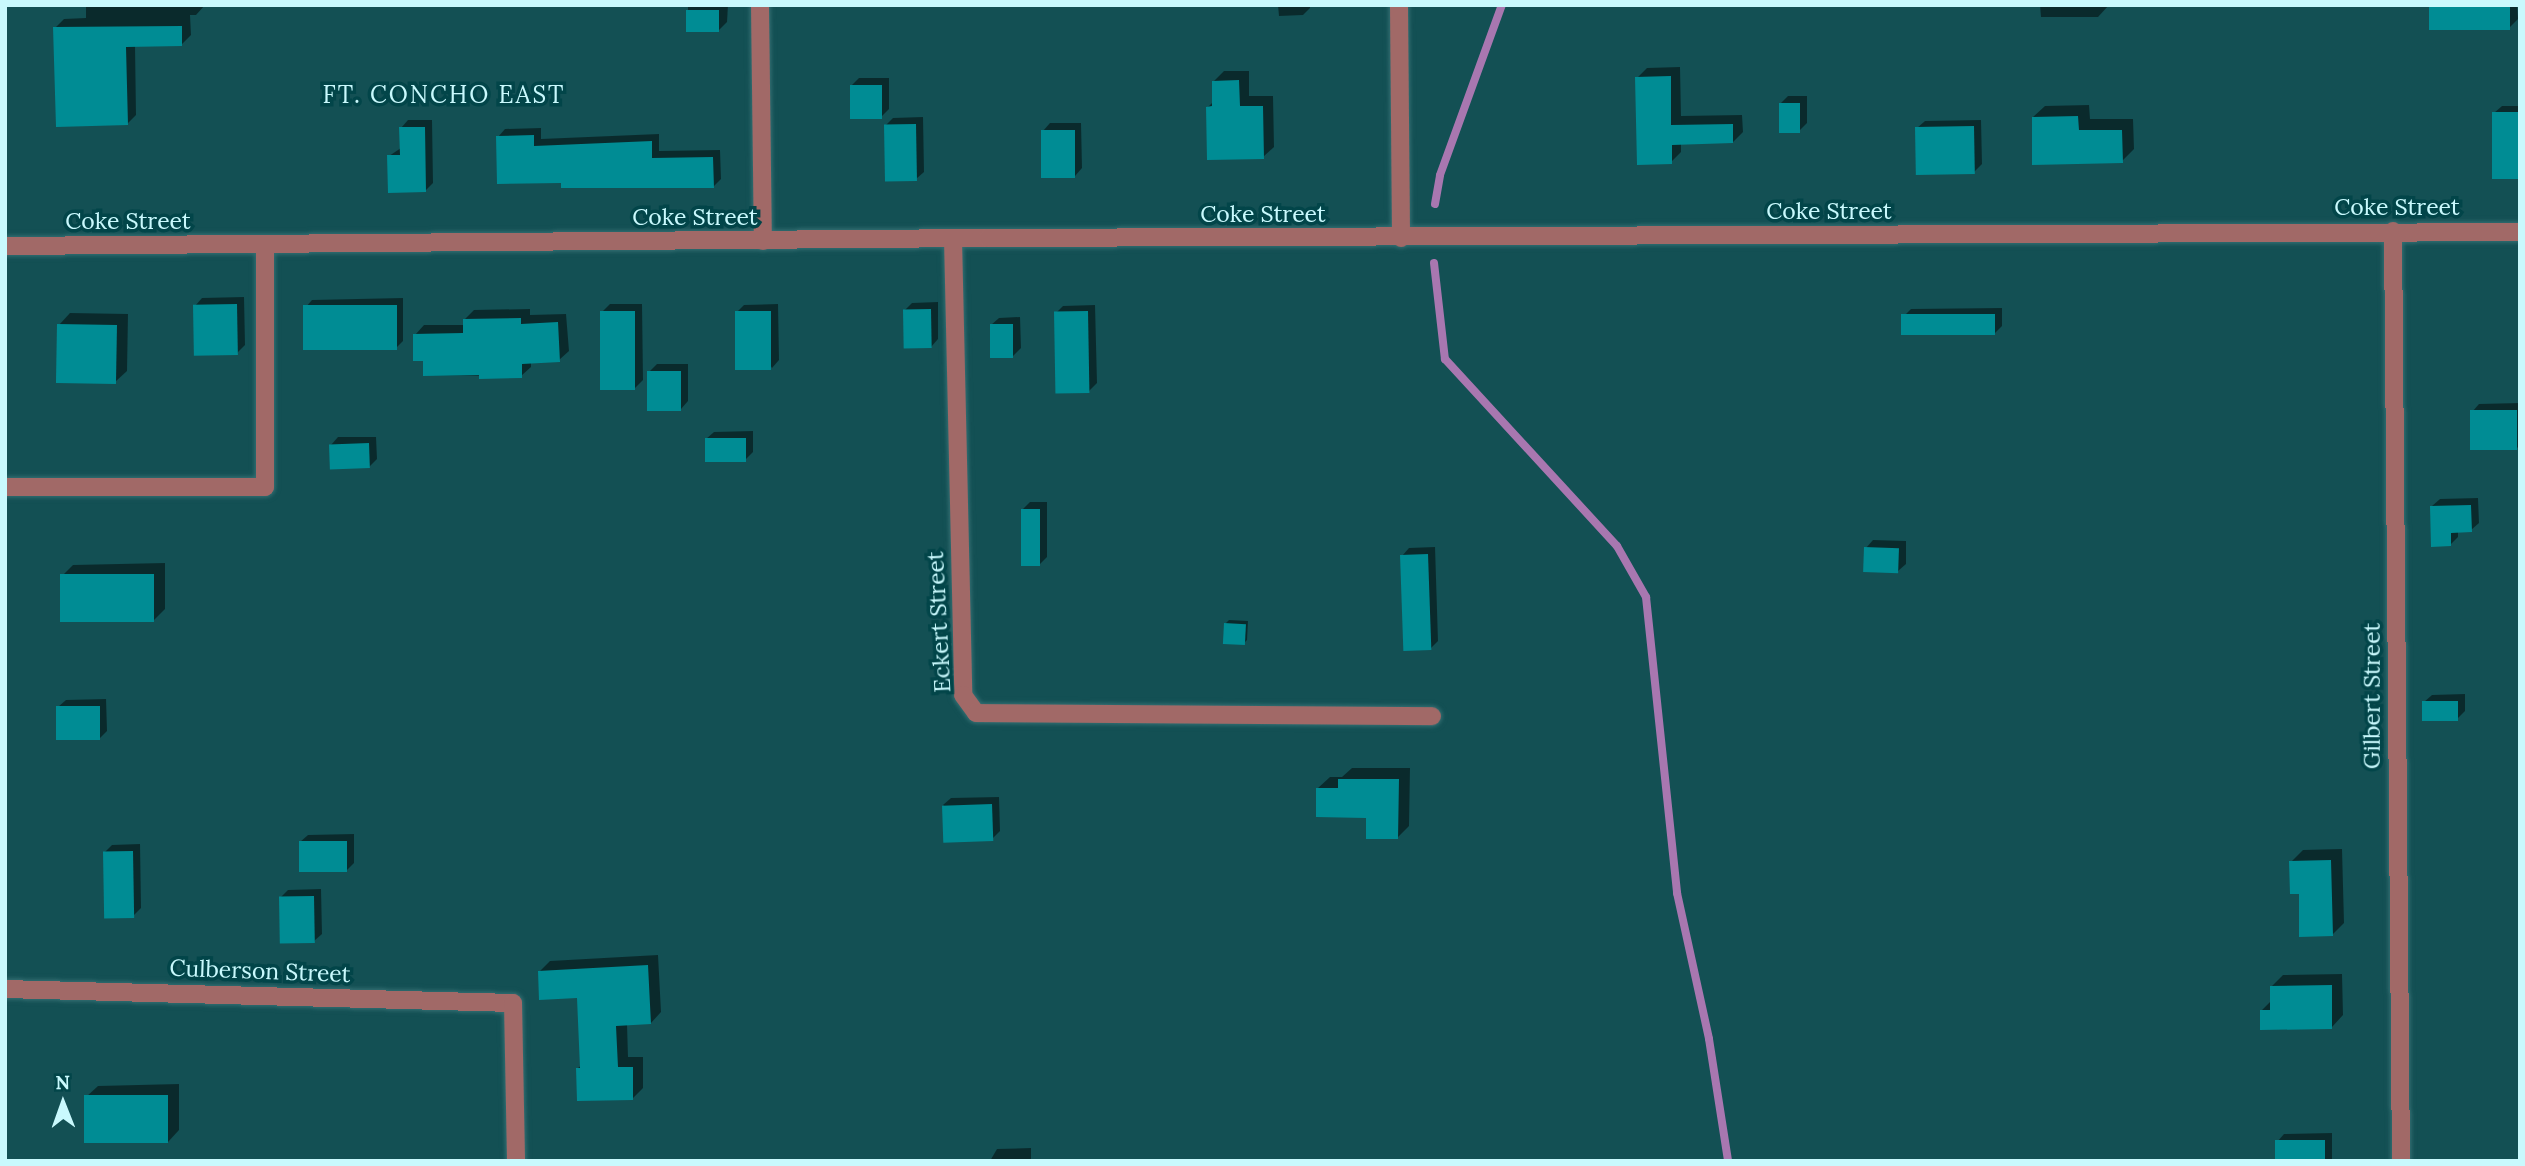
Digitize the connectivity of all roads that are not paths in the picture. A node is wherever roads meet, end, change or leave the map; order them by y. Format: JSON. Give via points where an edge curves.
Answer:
{"nodes":[{"id":1,"x":760,"y":5,"type":"edge"},
{"id":2,"x":1399,"y":5,"type":"edge"},
{"id":3,"x":2393,"y":231,"type":"junction"},
{"id":4,"x":2520,"y":232,"type":"edge"},
{"id":5,"x":1401,"y":238,"type":"junction"},
{"id":6,"x":953,"y":239,"type":"junction"},
{"id":7,"x":763,"y":242,"type":"junction"},
{"id":8,"x":265,"y":244,"type":"junction"},
{"id":9,"x":5,"y":246,"type":"edge"},
{"id":10,"x":5,"y":487,"type":"edge"},
{"id":11,"x":1432,"y":716,"type":"dead end"},
{"id":12,"x":5,"y":989,"type":"edge"},
{"id":13,"x":516,"y":1161,"type":"edge"},
{"id":14,"x":2400,"y":1161,"type":"edge"}],
"edges":[{"from":1,"to":7,"type":"street"},
{"from":2,"to":5,"type":"street"},
{"from":3,"to":4,"type":"street","name":"Coke Street"},
{"from":3,"to":5,"type":"street","name":"Coke Street"},
{"from":3,"to":14,"type":"street","name":"Gilbert Street"},
{"from":5,"to":6,"type":"street","name":"Coke Street"},
{"from":6,"to":7,"type":"street","name":"Coke Street"},
{"from":6,"to":11,"type":"street","name":"Eckert Street","via":[[962,695],[976,713]]},
{"from":7,"to":8,"type":"street","name":"Coke Street"},
{"from":8,"to":9,"type":"street","name":"Coke Street"},
{"from":8,"to":10,"type":"street","via":[[265,487]]},
{"from":12,"to":13,"type":"street","name":"Culberson Street","via":[[513,1003]]}]}
